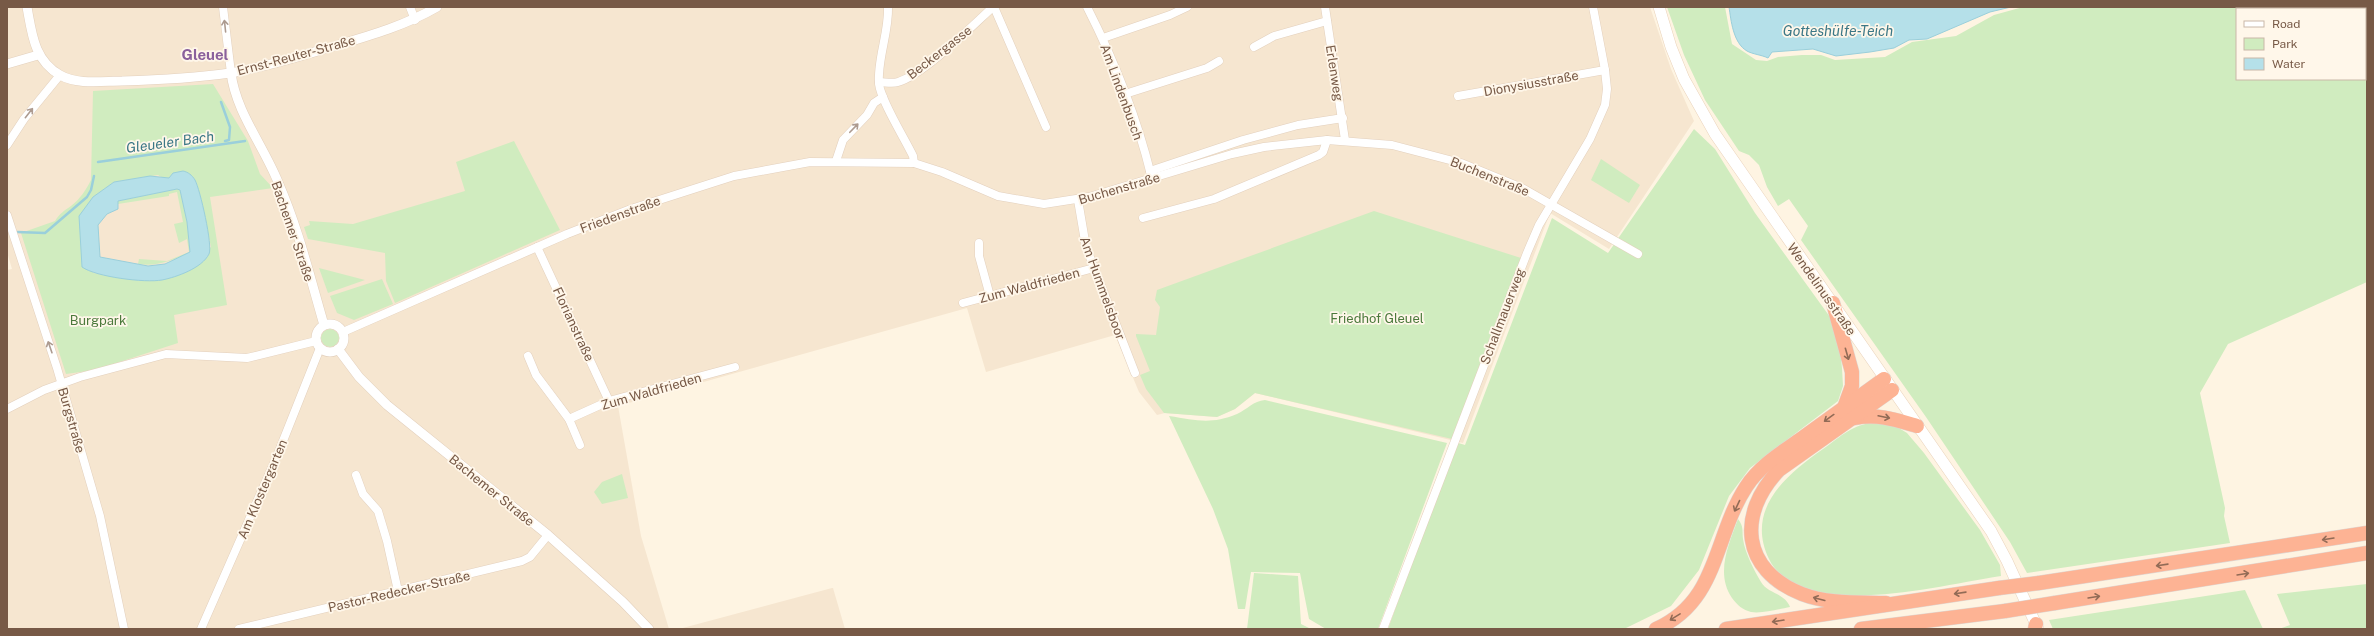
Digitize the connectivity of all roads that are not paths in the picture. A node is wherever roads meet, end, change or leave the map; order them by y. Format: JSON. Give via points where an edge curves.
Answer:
{"nodes":[{"id":1,"x":27,"y":7,"type":"edge"},
{"id":2,"x":223,"y":7,"type":"edge"},
{"id":3,"x":410,"y":7,"type":"edge"},
{"id":4,"x":437,"y":7,"type":"edge"},
{"id":5,"x":888,"y":7,"type":"edge"},
{"id":6,"x":994,"y":7,"type":"edge"},
{"id":7,"x":1087,"y":7,"type":"edge"},
{"id":8,"x":1186,"y":7,"type":"edge"},
{"id":9,"x":1325,"y":7,"type":"edge"},
{"id":10,"x":1592,"y":7,"type":"edge"},
{"id":11,"x":1659,"y":7,"type":"edge"},
{"id":12,"x":415,"y":20,"type":"junction"},
{"id":13,"x":1327,"y":21,"type":"junction"},
{"id":14,"x":1103,"y":38,"type":"junction"},
{"id":15,"x":1254,"y":48,"type":"dead end"},
{"id":16,"x":38,"y":54,"type":"junction"},
{"id":17,"x":1219,"y":61,"type":"dead end"},
{"id":18,"x":7,"y":64,"type":"edge"},
{"id":19,"x":1605,"y":70,"type":"junction"},
{"id":20,"x":231,"y":73,"type":"junction"},
{"id":21,"x":60,"y":75,"type":"junction"},
{"id":22,"x":879,"y":82,"type":"junction"},
{"id":23,"x":1125,"y":94,"type":"junction"},
{"id":24,"x":1458,"y":96,"type":"dead end"},
{"id":25,"x":883,"y":97,"type":"junction"},
{"id":26,"x":1343,"y":118,"type":"junction"},
{"id":27,"x":1046,"y":127,"type":"dead end"},
{"id":28,"x":1327,"y":140,"type":"junction"},
{"id":29,"x":1345,"y":140,"type":"junction"},
{"id":30,"x":7,"y":145,"type":"edge"},
{"id":31,"x":836,"y":161,"type":"junction"},
{"id":32,"x":914,"y":163,"type":"junction"},
{"id":33,"x":1151,"y":175,"type":"junction"},
{"id":34,"x":1078,"y":200,"type":"junction"},
{"id":35,"x":1551,"y":204,"type":"junction"},
{"id":36,"x":7,"y":215,"type":"edge"},
{"id":37,"x":1143,"y":218,"type":"dead end"},
{"id":38,"x":979,"y":243,"type":"dead end"},
{"id":39,"x":537,"y":247,"type":"junction"},
{"id":40,"x":1638,"y":254,"type":"dead end"},
{"id":41,"x":1094,"y":268,"type":"junction"},
{"id":42,"x":990,"y":296,"type":"junction"},
{"id":43,"x":963,"y":303,"type":"dead end"},
{"id":44,"x":1833,"y":303,"type":"junction"},
{"id":45,"x":324,"y":325,"type":"junction"},
{"id":46,"x":343,"y":332,"type":"junction"},
{"id":47,"x":318,"y":345,"type":"junction"},
{"id":48,"x":338,"y":349,"type":"junction"},
{"id":49,"x":528,"y":356,"type":"dead end"},
{"id":50,"x":735,"y":367,"type":"dead end"},
{"id":51,"x":1135,"y":373,"type":"dead end"},
{"id":52,"x":61,"y":384,"type":"junction"},
{"id":53,"x":1888,"y":384,"type":"junction"},
{"id":54,"x":609,"y":401,"type":"junction"},
{"id":55,"x":7,"y":409,"type":"edge"},
{"id":56,"x":1847,"y":413,"type":"junction"},
{"id":57,"x":569,"y":419,"type":"junction"},
{"id":58,"x":1917,"y":426,"type":"junction"},
{"id":59,"x":580,"y":445,"type":"dead end"},
{"id":60,"x":356,"y":475,"type":"dead end"},
{"id":61,"x":2367,"y":533,"type":"edge"},
{"id":62,"x":548,"y":535,"type":"junction"},
{"id":63,"x":2367,"y":553,"type":"edge"},
{"id":64,"x":398,"y":591,"type":"junction"},
{"id":65,"x":1886,"y":604,"type":"junction"},
{"id":66,"x":1927,"y":620,"type":"junction"},
{"id":67,"x":2036,"y":627,"type":"edge"},
{"id":68,"x":124,"y":629,"type":"edge"},
{"id":69,"x":201,"y":629,"type":"edge"},
{"id":70,"x":239,"y":629,"type":"edge"},
{"id":71,"x":649,"y":629,"type":"edge"},
{"id":72,"x":1383,"y":629,"type":"edge"},
{"id":73,"x":1656,"y":629,"type":"edge"},
{"id":74,"x":1726,"y":629,"type":"edge"},
{"id":75,"x":1861,"y":629,"type":"edge"},
{"id":76,"x":1902,"y":629,"type":"edge"}],
"edges":[{"from":1,"to":16,"type":"street"},
{"from":20,"to":2,"type":"street","one_way":true},
{"from":3,"to":12,"type":"street"},
{"from":4,"to":12,"type":"street","name":"Ernst-Reuter-Straße"},
{"from":5,"to":22,"type":"street","via":[[889,22]]},
{"from":6,"to":22,"type":"street","name":"Beckergasse","via":[[939,55],[906,79],[898,82]]},
{"from":6,"to":27,"type":"street"},
{"from":7,"to":14,"type":"street","name":"Am Lindenbusch"},
{"from":8,"to":14,"type":"street"},
{"from":9,"to":13,"type":"street","name":"Erlenweg"},
{"from":10,"to":19,"type":"street","name":"Schallmauerweg"},
{"from":11,"to":44,"type":"main road","name":"Wendelinusstraße","via":[[1671,47],[1698,107],[1740,172]]},
{"from":12,"to":20,"type":"street","name":"Ernst-Reuter-Straße","via":[[271,64]]},
{"from":13,"to":15,"type":"street","via":[[1274,36]]},
{"from":13,"to":26,"type":"street","name":"Erlenweg"},
{"from":14,"to":23,"type":"street","name":"Am Lindenbusch"},
{"from":16,"to":18,"type":"street"},
{"from":16,"to":21,"type":"street","name":"Ernst-Reuter-Straße"},
{"from":17,"to":23,"type":"street","via":[[1207,68]]},
{"from":19,"to":24,"type":"street","name":"Dionysiusstraße"},
{"from":19,"to":35,"type":"street","name":"Schallmauerweg","via":[[1607,90],[1601,116]]},
{"from":20,"to":21,"type":"street","name":"Ernst-Reuter-Straße","via":[[107,81],[78,81]]},
{"from":20,"to":45,"type":"street","name":"Bachemer Straße","via":[[236,97],[278,182],[299,237]]},
{"from":30,"to":21,"type":"street","one_way":true,"via":[[24,119]]},
{"from":22,"to":25,"type":"street"},
{"from":23,"to":33,"type":"street","name":"Am Lindenbusch"},
{"from":31,"to":25,"type":"street","one_way":true,"via":[[843,140],[867,115],[874,103]]},
{"from":25,"to":32,"type":"street","via":[[913,156]]},
{"from":26,"to":29,"type":"street","name":"Erlenweg"},
{"from":26,"to":33,"type":"street","name":"Buchenstraße","via":[[1298,125],[1243,140]]},
{"from":28,"to":29,"type":"street","name":"Buchenstraße"},
{"from":28,"to":33,"type":"street","name":"Buchenstraße","via":[[1251,150]]},
{"from":28,"to":37,"type":"street","via":[[1323,152],[1319,155],[1235,191]]},
{"from":29,"to":35,"type":"street","name":"Buchenstraße","via":[[1392,145],[1436,155],[1491,175]]},
{"from":31,"to":32,"type":"street","name":"Friedenstraße"},
{"from":31,"to":39,"type":"street","name":"Friedenstraße","via":[[783,166],[734,176],[631,209]]},
{"from":32,"to":34,"type":"street","name":"Buchenstraße","via":[[998,196],[1044,204]]},
{"from":33,"to":34,"type":"street","name":"Buchenstraße"},
{"from":34,"to":41,"type":"street","name":"Am Hummelsboor","via":[[1084,239]]},
{"from":35,"to":40,"type":"street","name":"Buchenstraße"},
{"from":35,"to":72,"type":"street","name":"Schallmauerweg","via":[[1527,253]]},
{"from":52,"to":36,"type":"street","name":"Burgstraße","one_way":true},
{"from":38,"to":42,"type":"street","via":[[979,256]]},
{"from":39,"to":46,"type":"street","name":"Friedenstraße"},
{"from":39,"to":54,"type":"street","name":"Florianstraße"},
{"from":41,"to":42,"type":"street","name":"Zum Waldfrieden"},
{"from":41,"to":51,"type":"street","name":"Am Hummelsboor"},
{"from":42,"to":43,"type":"street","name":"Zum Waldfrieden"},
{"from":44,"to":53,"type":"main road","name":"Wendelinusstraße"},
{"from":44,"to":56,"type":"highway","one_way":true,"via":[[1852,372]]},
{"from":45,"to":46,"type":"street","via":[[334,324]]},
{"from":45,"to":47,"type":"street","via":[[317,332]]},
{"from":46,"to":48,"type":"street","via":[[343,343]]},
{"from":47,"to":48,"type":"street","via":[[330,352]]},
{"from":47,"to":52,"type":"street","via":[[247,358],[166,354]]},
{"from":47,"to":69,"type":"street","name":"Am Klostergarten","via":[[277,456]]},
{"from":48,"to":62,"type":"street","name":"Bachemer Straße","via":[[359,377],[387,405]]},
{"from":49,"to":57,"type":"street","via":[[536,375]]},
{"from":50,"to":54,"type":"street","name":"Zum Waldfrieden"},
{"from":52,"to":55,"type":"street"},
{"from":52,"to":68,"type":"street","name":"Burgstraße","via":[[100,516]]},
{"from":53,"to":56,"type":"highway"},
{"from":53,"to":58,"type":"main road","name":"Wendelinusstraße"},
{"from":54,"to":57,"type":"street","name":"Zum Waldfrieden"},
{"from":56,"to":58,"type":"highway","one_way":true,"via":[[1883,416]]},
{"from":65,"to":56,"type":"highway","one_way":true,"via":[[1827,601],[1802,594],[1780,582],[1765,567],[1756,554],[1751,536],[1750,518],[1766,483]]},
{"from":56,"to":73,"type":"highway","one_way":true,"via":[[1765,465],[1746,487],[1701,592],[1683,612]]},
{"from":57,"to":59,"type":"street"},
{"from":58,"to":67,"type":"main road","name":"Wendelinusstraße","via":[[1966,494],[2007,561]]},
{"from":60,"to":64,"type":"street","via":[[363,494],[378,512]]},
{"from":61,"to":65,"type":"highway","one_way":true,"bridge":true},
{"from":62,"to":64,"type":"street","name":"Pastor-Redecker-Straße","via":[[526,560]]},
{"from":62,"to":71,"type":"street","name":"Bachemer Straße","via":[[623,602]]},
{"from":66,"to":63,"type":"highway","one_way":true,"bridge":true,"via":[[2006,611]]},
{"from":64,"to":70,"type":"street","name":"Pastor-Redecker-Straße"},
{"from":65,"to":74,"type":"highway","one_way":true},
{"from":66,"to":75,"type":"highway"},
{"from":66,"to":76,"type":"highway"}]}
